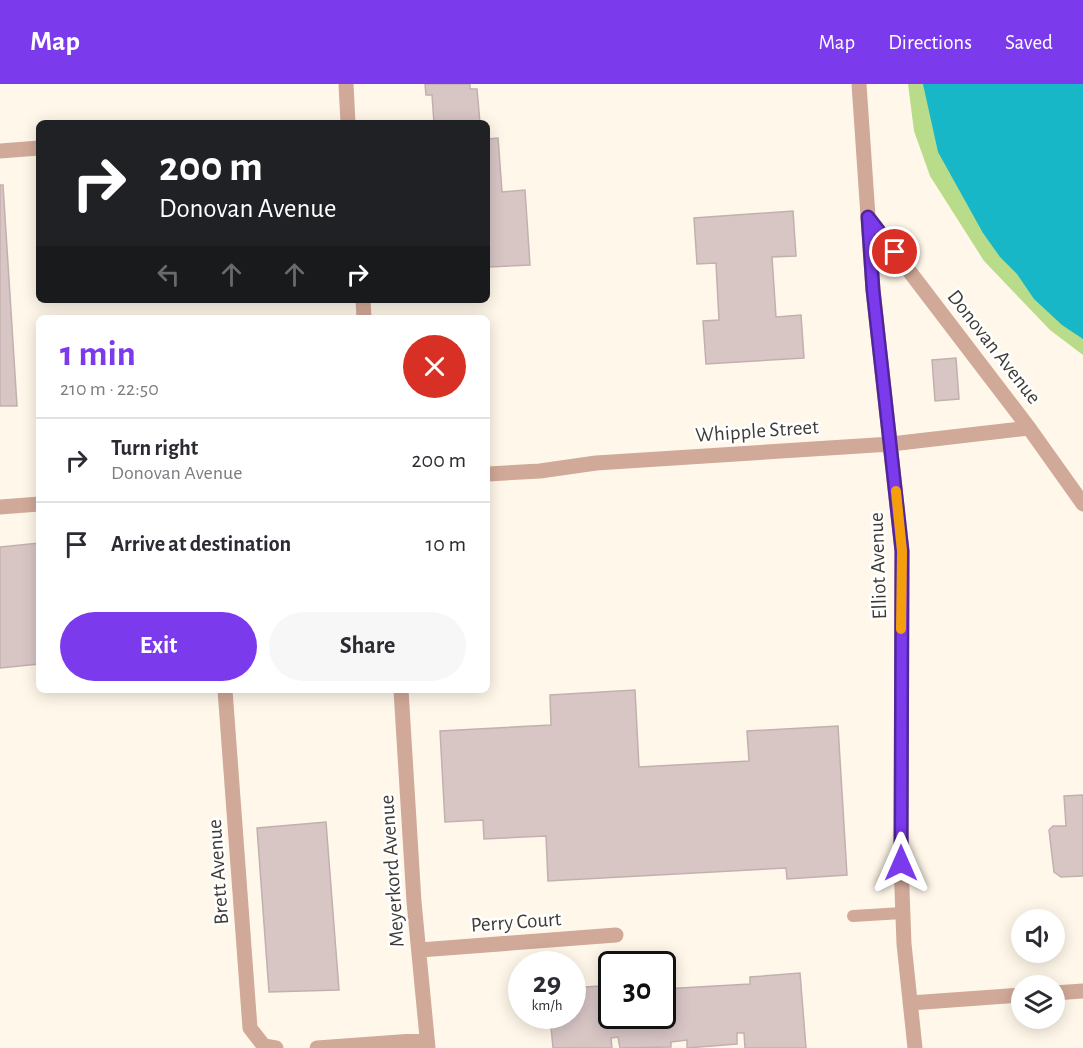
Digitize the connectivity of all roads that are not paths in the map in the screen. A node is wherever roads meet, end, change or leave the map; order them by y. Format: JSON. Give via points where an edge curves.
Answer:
{"nodes":[{"id":1,"x":346,"y":84,"type":"edge"},
{"id":2,"x":859,"y":84,"type":"edge"},
{"id":3,"x":348,"y":120,"type":"edge"},
{"id":4,"x":36,"y":148,"type":"edge"},
{"id":5,"x":0,"y":150,"type":"edge"},
{"id":6,"x":868,"y":217,"type":"junction"},
{"id":7,"x":1029,"y":428,"type":"junction"},
{"id":8,"x":891,"y":444,"type":"junction"},
{"id":9,"x":490,"y":474,"type":"edge"},
{"id":10,"x":36,"y":504,"type":"edge"},
{"id":11,"x":1083,"y":504,"type":"edge"},
{"id":12,"x":0,"y":507,"type":"edge"},
{"id":13,"x":225,"y":693,"type":"edge"},
{"id":14,"x":400,"y":693,"type":"edge"},
{"id":15,"x":902,"y":913,"type":"junction"},
{"id":16,"x":853,"y":916,"type":"dead end"},
{"id":17,"x":616,"y":935,"type":"dead end"},
{"id":18,"x":420,"y":950,"type":"junction"},
{"id":19,"x":1083,"y":991,"type":"edge"},
{"id":20,"x":1065,"y":992,"type":"edge"},
{"id":21,"x":1011,"y":996,"type":"edge"},
{"id":22,"x":910,"y":1003,"type":"junction"},
{"id":23,"x":427,"y":1044,"type":"edge"},
{"id":24,"x":270,"y":1047,"type":"edge"},
{"id":25,"x":317,"y":1048,"type":"edge"},
{"id":26,"x":915,"y":1048,"type":"edge"}],
"edges":[{"from":1,"to":3,"type":"street"},
{"from":2,"to":6,"type":"street","name":"Elliot Avenue"},
{"from":4,"to":5,"type":"street"},
{"from":6,"to":7,"type":"street","name":"Donovan Avenue"},
{"from":6,"to":8,"type":"street","name":"Elliot Avenue"},
{"from":7,"to":8,"type":"street","name":"Whipple Street"},
{"from":7,"to":11,"type":"street","name":"Donovan Avenue"},
{"from":8,"to":9,"type":"street","name":"Whipple Street"},
{"from":8,"to":15,"type":"street","name":"Elliot Avenue","via":[[902,551]]},
{"from":10,"to":12,"type":"street"},
{"from":13,"to":24,"type":"street","name":"Brett Avenue","via":[[250,1028]]},
{"from":14,"to":18,"type":"street","name":"Meyerkord Avenue"},
{"from":15,"to":16,"type":"lane"},
{"from":15,"to":22,"type":"street","name":"Elliot Avenue"},
{"from":17,"to":18,"type":"street","name":"Perry Court"},
{"from":18,"to":23,"type":"street","name":"Meyerkord Avenue"},
{"from":19,"to":20,"type":"street"},
{"from":21,"to":22,"type":"street"},
{"from":22,"to":26,"type":"street","name":"Elliot Avenue"},
{"from":23,"to":25,"type":"street"}]}
